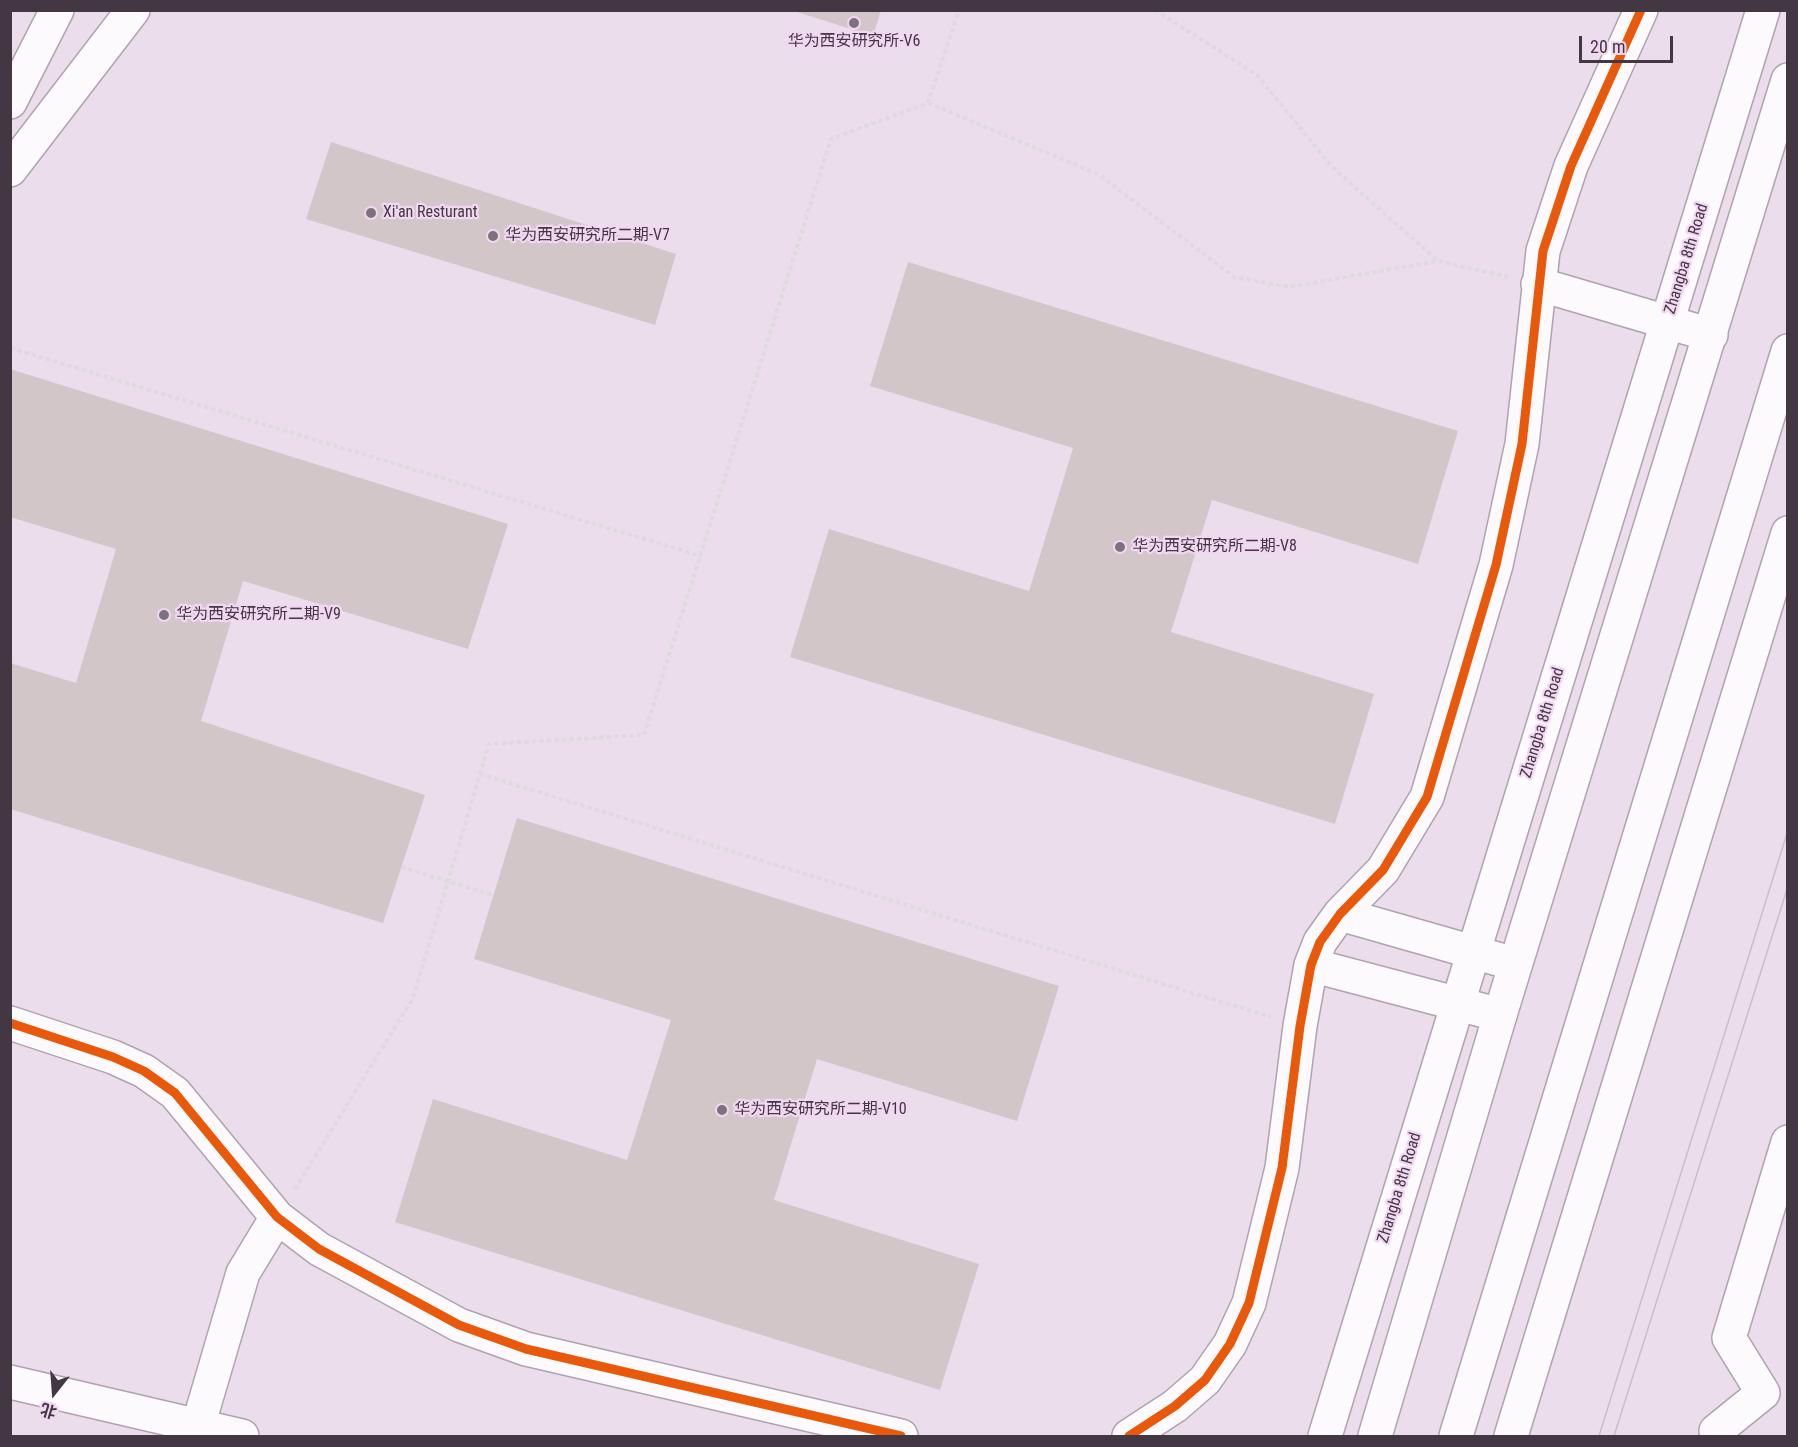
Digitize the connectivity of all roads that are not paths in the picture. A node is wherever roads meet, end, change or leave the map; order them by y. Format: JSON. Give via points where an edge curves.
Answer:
{"nodes":[{"id":1,"x":57,"y":10,"type":"edge"},
{"id":2,"x":133,"y":10,"type":"edge"},
{"id":3,"x":1641,"y":10,"type":"edge"},
{"id":4,"x":1763,"y":10,"type":"edge"},
{"id":5,"x":1788,"y":80,"type":"edge"},
{"id":6,"x":10,"y":102,"type":"edge"},
{"id":7,"x":10,"y":170,"type":"edge"},
{"id":8,"x":1538,"y":285,"type":"junction"},
{"id":9,"x":1667,"y":322,"type":"junction"},
{"id":10,"x":1711,"y":335,"type":"junction"},
{"id":11,"x":1788,"y":351,"type":"edge"},
{"id":12,"x":1788,"y":533,"type":"edge"},
{"id":13,"x":1340,"y":914,"type":"junction"},
{"id":14,"x":1472,"y":952,"type":"junction"},
{"id":15,"x":1515,"y":964,"type":"junction"},
{"id":16,"x":1311,"y":965,"type":"junction"},
{"id":17,"x":1456,"y":1004,"type":"junction"},
{"id":18,"x":1500,"y":1015,"type":"junction"},
{"id":19,"x":10,"y":1023,"type":"edge"},
{"id":20,"x":1788,"y":1142,"type":"edge"},
{"id":21,"x":277,"y":1217,"type":"junction"},
{"id":22,"x":10,"y":1382,"type":"edge"},
{"id":23,"x":198,"y":1426,"type":"junction"},
{"id":24,"x":1716,"y":1431,"type":"dead end"},
{"id":25,"x":242,"y":1437,"type":"edge"},
{"id":26,"x":901,"y":1437,"type":"edge"},
{"id":27,"x":1129,"y":1437,"type":"edge"},
{"id":28,"x":1325,"y":1437,"type":"edge"},
{"id":29,"x":1375,"y":1437,"type":"edge"},
{"id":30,"x":1456,"y":1437,"type":"edge"},
{"id":31,"x":1511,"y":1437,"type":"edge"}],
"edges":[{"from":1,"to":6,"type":"street"},
{"from":2,"to":7,"type":"street"},
{"from":3,"to":8,"type":"street","via":[[1571,166],[1543,252]]},
{"from":4,"to":9,"type":"street","name":"Zhangba 8th Road"},
{"from":5,"to":10,"type":"street"},
{"from":8,"to":9,"type":"street"},
{"from":8,"to":13,"type":"street","via":[[1521,444],[1498,554],[1427,797],[1383,870]]},
{"from":9,"to":10,"type":"street"},
{"from":9,"to":14,"type":"street","name":"Zhangba 8th Road"},
{"from":10,"to":15,"type":"street"},
{"from":11,"to":30,"type":"street"},
{"from":12,"to":31,"type":"street"},
{"from":13,"to":14,"type":"street"},
{"from":13,"to":16,"type":"street","via":[[1320,942]]},
{"from":14,"to":15,"type":"street"},
{"from":14,"to":17,"type":"street","name":"Zhangba 8th Road"},
{"from":15,"to":18,"type":"street"},
{"from":16,"to":17,"type":"street"},
{"from":16,"to":27,"type":"street","via":[[1282,1168],[1249,1303],[1230,1344],[1205,1380]]},
{"from":17,"to":18,"type":"street"},
{"from":17,"to":28,"type":"street","name":"Zhangba 8th Road"},
{"from":18,"to":29,"type":"street"},
{"from":19,"to":21,"type":"street","via":[[113,1057],[144,1071],[175,1093]]},
{"from":20,"to":24,"type":"street","via":[[1729,1338],[1762,1393]]},
{"from":21,"to":23,"type":"street","via":[[243,1273]]},
{"from":21,"to":26,"type":"street","via":[[329,1255],[459,1325],[504,1341]]},
{"from":22,"to":23,"type":"street"},
{"from":23,"to":25,"type":"street"}]}
